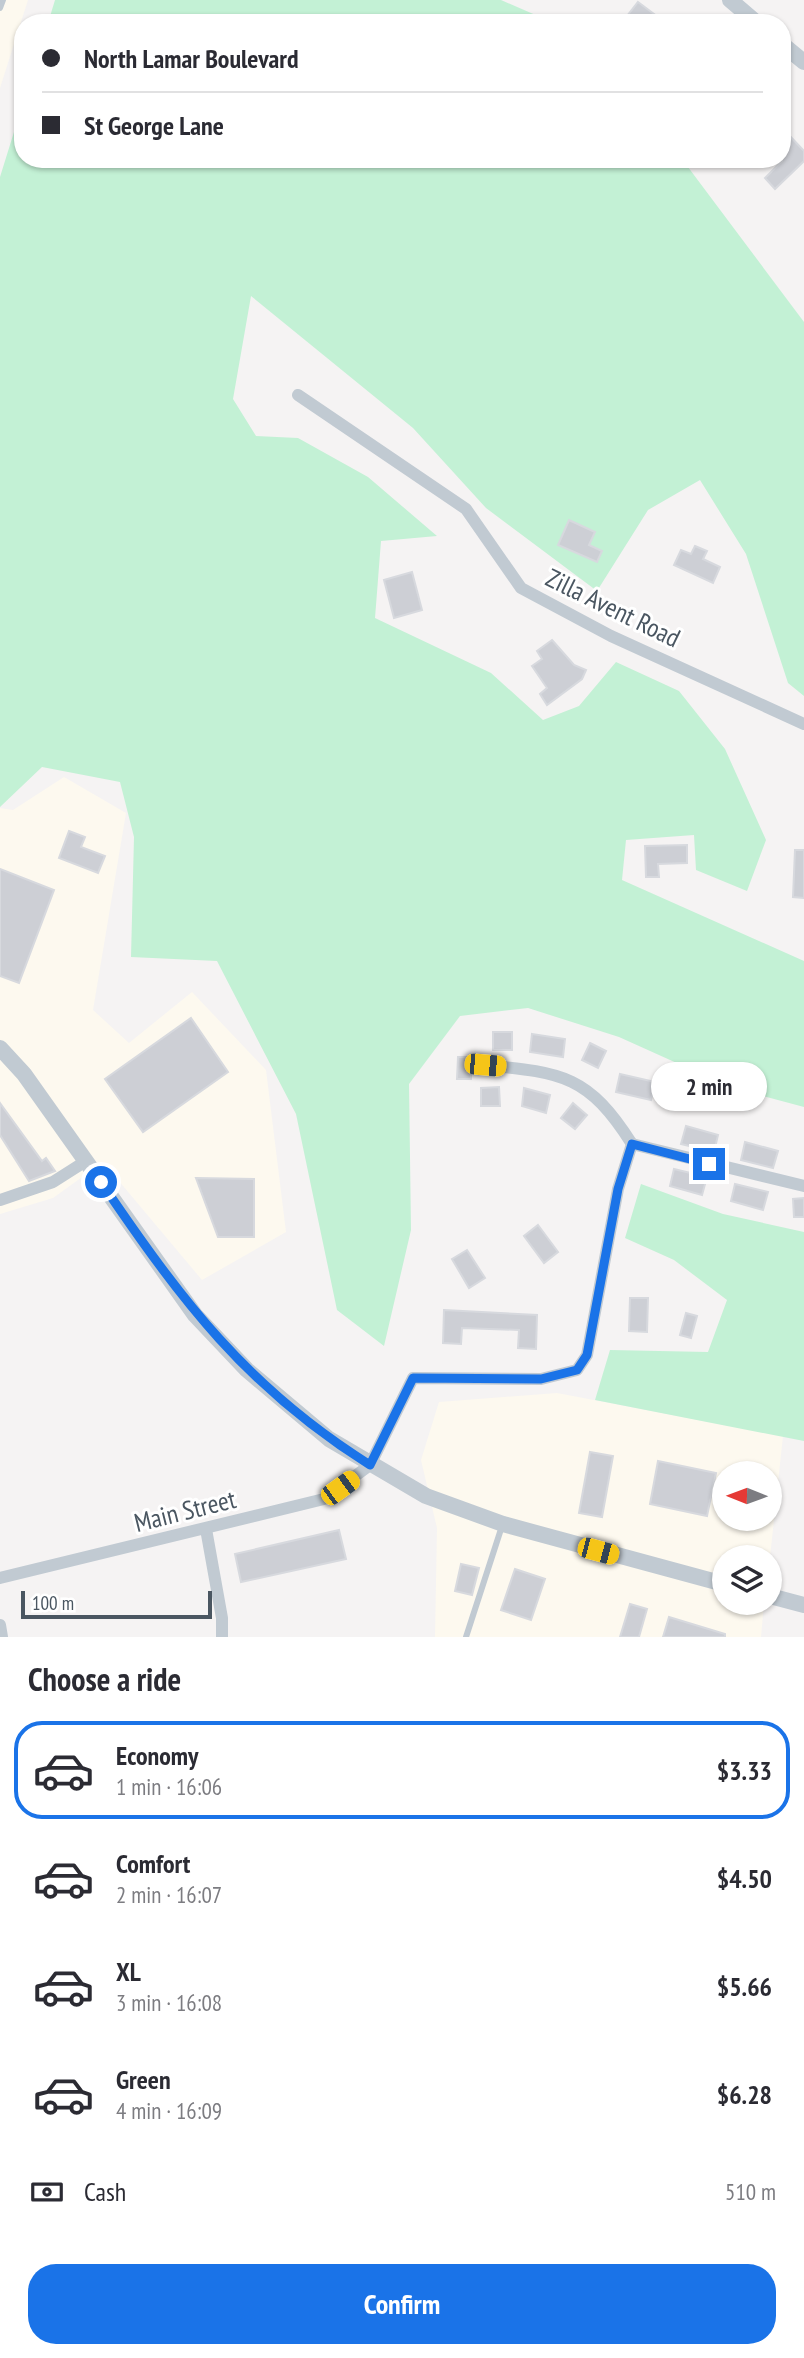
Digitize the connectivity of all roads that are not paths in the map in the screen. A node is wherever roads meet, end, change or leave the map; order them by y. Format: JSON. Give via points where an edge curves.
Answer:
{"nodes":[{"id":1,"x":3,"y":0,"type":"edge"},
{"id":2,"x":730,"y":0,"type":"edge"},
{"id":3,"x":0,"y":8,"type":"edge"},
{"id":4,"x":746,"y":14,"type":"edge"},
{"id":5,"x":298,"y":394,"type":"dead end"},
{"id":6,"x":804,"y":724,"type":"edge"},
{"id":7,"x":0,"y":1048,"type":"edge"},
{"id":8,"x":485,"y":1065,"type":"dead end"},
{"id":9,"x":632,"y":1144,"type":"junction"},
{"id":10,"x":86,"y":1161,"type":"junction"},
{"id":11,"x":804,"y":1185,"type":"edge"},
{"id":12,"x":0,"y":1200,"type":"edge"},
{"id":13,"x":370,"y":1465,"type":"junction"},
{"id":14,"x":503,"y":1524,"type":"junction"},
{"id":15,"x":206,"y":1529,"type":"junction"},
{"id":16,"x":0,"y":1578,"type":"edge"},
{"id":17,"x":712,"y":1581,"type":"edge"},
{"id":18,"x":782,"y":1599,"type":"edge"},
{"id":19,"x":804,"y":1605,"type":"edge"},
{"id":20,"x":0,"y":1625,"type":"edge"},
{"id":21,"x":2,"y":1637,"type":"edge"},
{"id":22,"x":222,"y":1637,"type":"edge"},
{"id":23,"x":466,"y":1637,"type":"edge"}],
"edges":[{"from":1,"to":3,"type":"lane"},
{"from":2,"to":4,"type":"street"},
{"from":5,"to":6,"type":"street","name":"Zilla Avent Road","via":[[466,509],[521,588],[611,636]]},
{"from":7,"to":10,"type":"street"},
{"from":8,"to":9,"type":"street","via":[[556,1074],[574,1082],[603,1103]]},
{"from":9,"to":11,"type":"street"},
{"from":9,"to":13,"type":"street","via":[[618,1189],[587,1355],[577,1370],[541,1379],[413,1378]]},
{"from":10,"to":12,"type":"street","via":[[52,1182]]},
{"from":10,"to":13,"type":"street","via":[[195,1315],[238,1361],[319,1431]]},
{"from":13,"to":14,"type":"street","via":[[426,1496]]},
{"from":13,"to":15,"type":"street","name":"Main Street","via":[[324,1499]]},
{"from":14,"to":17,"type":"street"},
{"from":14,"to":23,"type":"lane"},
{"from":15,"to":16,"type":"street","name":"Main Street"},
{"from":15,"to":22,"type":"street"},
{"from":18,"to":19,"type":"street"},
{"from":20,"to":21,"type":"street"}]}
